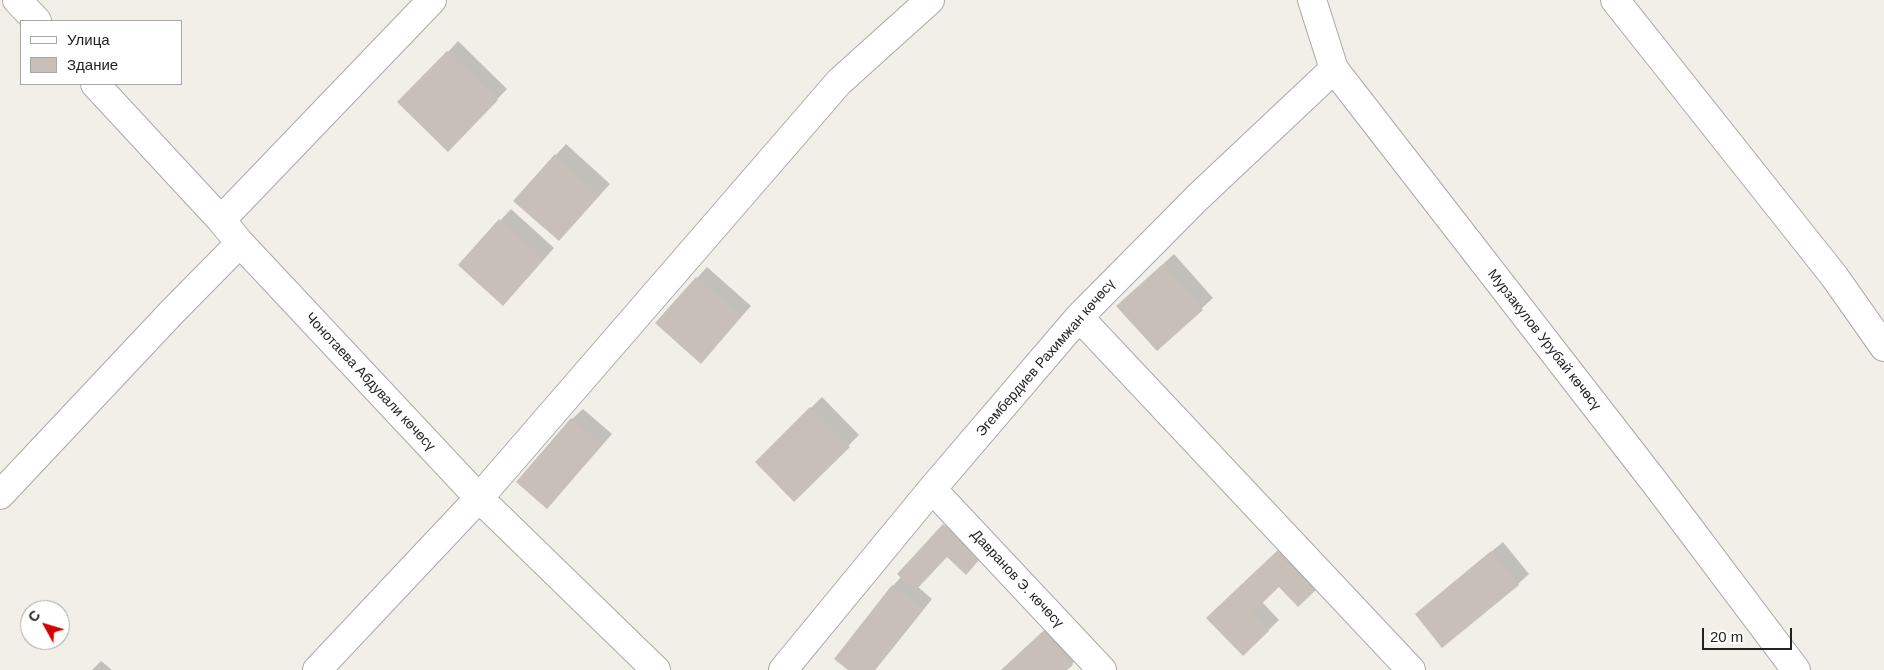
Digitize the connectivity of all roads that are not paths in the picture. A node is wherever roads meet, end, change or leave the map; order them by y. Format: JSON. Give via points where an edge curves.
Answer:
{"nodes":[{"id":1,"x":17,"y":0,"type":"edge"},
{"id":2,"x":432,"y":0,"type":"edge"},
{"id":3,"x":930,"y":0,"type":"edge"},
{"id":4,"x":1312,"y":0,"type":"edge"},
{"id":5,"x":1615,"y":0,"type":"edge"},
{"id":6,"x":36,"y":20,"type":"edge"},
{"id":7,"x":1334,"y":69,"type":"junction"},
{"id":8,"x":96,"y":85,"type":"edge"},
{"id":9,"x":221,"y":220,"type":"junction"},
{"id":10,"x":240,"y":243,"type":"junction"},
{"id":11,"x":1079,"y":316,"type":"junction"},
{"id":12,"x":1884,"y":347,"type":"edge"},
{"id":13,"x":932,"y":489,"type":"junction"},
{"id":14,"x":0,"y":495,"type":"edge"},
{"id":15,"x":479,"y":498,"type":"junction"},
{"id":16,"x":317,"y":670,"type":"edge"},
{"id":17,"x":656,"y":670,"type":"edge"},
{"id":18,"x":784,"y":670,"type":"edge"},
{"id":19,"x":1102,"y":670,"type":"edge"},
{"id":20,"x":1411,"y":670,"type":"edge"},
{"id":21,"x":1796,"y":670,"type":"edge"}],
"edges":[{"from":1,"to":6,"type":"street"},
{"from":2,"to":9,"type":"street"},
{"from":3,"to":15,"type":"street","via":[[839,82]]},
{"from":4,"to":7,"type":"street","name":"Мурзакулов Урубай көчөсү"},
{"from":5,"to":12,"type":"street","via":[[1834,276]]},
{"from":7,"to":11,"type":"street","name":"Эгембердиев Рахимжан көчөсү"},
{"from":7,"to":21,"type":"street","name":"Мурзакулов Урубай көчөсү"},
{"from":8,"to":9,"type":"street","name":"Чонотаева Абдували көчөсү"},
{"from":9,"to":10,"type":"street","name":"Чонотаева Абдували көчөсү"},
{"from":10,"to":14,"type":"street"},
{"from":10,"to":15,"type":"street","name":"Чонотаева Абдували көчөсү"},
{"from":11,"to":13,"type":"street","name":"Эгембердиев Рахимжан көчөсү"},
{"from":11,"to":20,"type":"street"},
{"from":13,"to":18,"type":"street","name":"Эгембердиев Рахимжан көчөсү"},
{"from":13,"to":19,"type":"street","name":"Давранов Э. көчөсү"},
{"from":15,"to":16,"type":"street"},
{"from":15,"to":17,"type":"street","name":"Чонотаева Абдували көчөсү"}]}
